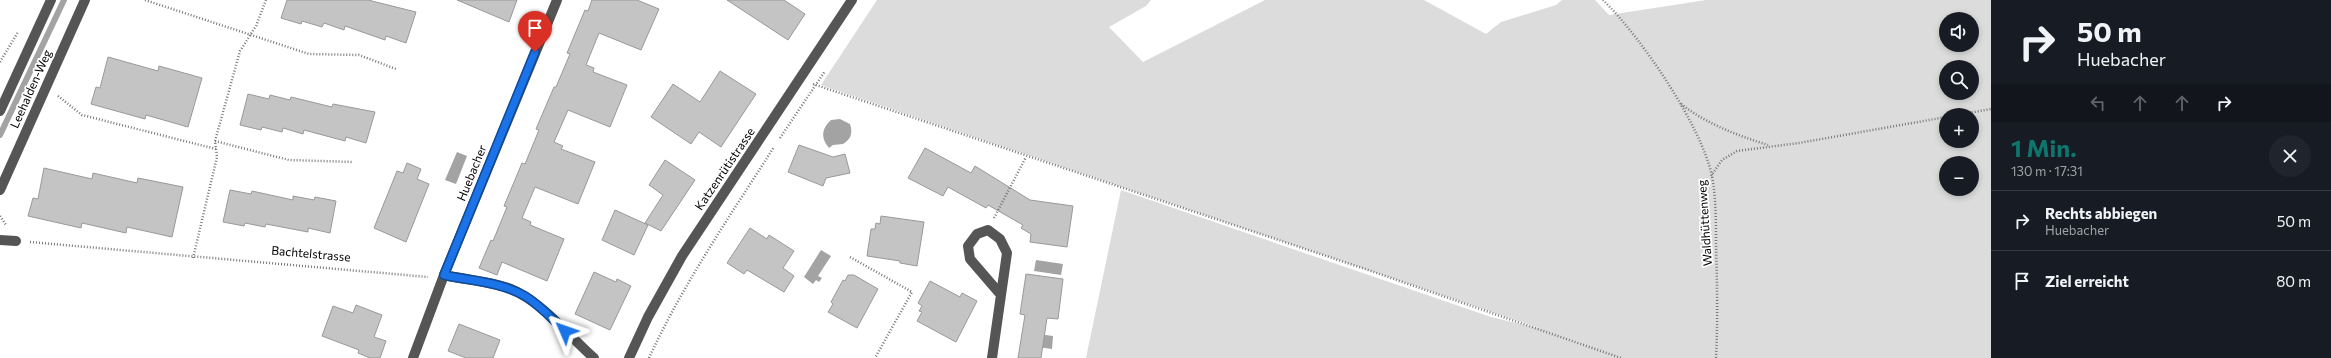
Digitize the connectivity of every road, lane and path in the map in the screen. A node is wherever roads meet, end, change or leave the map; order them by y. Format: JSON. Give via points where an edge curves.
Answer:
{"nodes":[{"id":1,"x":51,"y":0,"type":"edge"},
{"id":2,"x":86,"y":0,"type":"edge"},
{"id":3,"x":145,"y":0,"type":"edge"},
{"id":4,"x":266,"y":0,"type":"edge"},
{"id":5,"x":557,"y":0,"type":"edge"},
{"id":6,"x":852,"y":0,"type":"edge"},
{"id":7,"x":1603,"y":0,"type":"edge"},
{"id":8,"x":18,"y":32,"type":"dead end"},
{"id":9,"x":250,"y":35,"type":"junction"},
{"id":10,"x":0,"y":62,"type":"edge"},
{"id":11,"x":828,"y":66,"type":"dead end"},
{"id":12,"x":396,"y":69,"type":"dead end"},
{"id":13,"x":800,"y":80,"type":"junction"},
{"id":14,"x":816,"y":85,"type":"junction"},
{"id":15,"x":47,"y":86,"type":"junction"},
{"id":16,"x":1679,"y":103,"type":"junction"},
{"id":17,"x":1991,"y":109,"type":"edge"},
{"id":18,"x":0,"y":111,"type":"edge"},
{"id":19,"x":1979,"y":111,"type":"edge"},
{"id":20,"x":1939,"y":118,"type":"edge"},
{"id":21,"x":215,"y":141,"type":"junction"},
{"id":22,"x":1768,"y":145,"type":"junction"},
{"id":23,"x":216,"y":149,"type":"junction"},
{"id":24,"x":1026,"y":156,"type":"junction"},
{"id":25,"x":353,"y":162,"type":"dead end"},
{"id":26,"x":1712,"y":176,"type":"junction"},
{"id":27,"x":0,"y":190,"type":"edge"},
{"id":28,"x":988,"y":230,"type":"junction"},
{"id":29,"x":0,"y":240,"type":"edge"},
{"id":30,"x":16,"y":241,"type":"joint"},
{"id":31,"x":850,"y":257,"type":"dead end"},
{"id":32,"x":193,"y":258,"type":"junction"},
{"id":33,"x":444,"y":275,"type":"junction"},
{"id":34,"x":1001,"y":295,"type":"junction"},
{"id":35,"x":414,"y":358,"type":"edge"},
{"id":36,"x":594,"y":358,"type":"edge"},
{"id":37,"x":629,"y":358,"type":"edge"},
{"id":38,"x":649,"y":358,"type":"edge"},
{"id":39,"x":875,"y":358,"type":"edge"},
{"id":40,"x":992,"y":358,"type":"edge"},
{"id":41,"x":1621,"y":358,"type":"edge"},
{"id":42,"x":1716,"y":358,"type":"edge"}],
"edges":[{"from":1,"to":18,"type":"street"},
{"from":2,"to":15,"type":"street","name":"Leehalden-Weg"},
{"from":3,"to":9,"type":"path"},
{"from":4,"to":9,"type":"path"},
{"from":5,"to":33,"type":"street","name":"Huebacher"},
{"from":6,"to":13,"type":"street","name":"Katzenrütistrasse"},
{"from":7,"to":16,"type":"path","name":"Waldhüttenweg","via":[[1633,33]]},
{"from":8,"to":10,"type":"path"},
{"from":9,"to":12,"type":"path","via":[[310,54],[359,55]]},
{"from":9,"to":21,"type":"path","via":[[240,51]]},
{"from":11,"to":14,"type":"path"},
{"from":13,"to":14,"type":"path"},
{"from":13,"to":37,"type":"street","name":"Katzenrütistrasse","via":[[682,256],[648,317]]},
{"from":14,"to":24,"type":"path"},
{"from":14,"to":38,"type":"path","via":[[701,260],[664,324]]},
{"from":15,"to":23,"type":"path","via":[[82,115]]},
{"from":15,"to":27,"type":"street","name":"Leehalden-Weg"},
{"from":16,"to":22,"type":"path","via":[[1700,119],[1736,136]]},
{"from":16,"to":26,"type":"path","name":"Waldhüttenweg","via":[[1703,147]]},
{"from":17,"to":19,"type":"path"},
{"from":20,"to":22,"type":"path","via":[[1799,143]]},
{"from":21,"to":23,"type":"path"},
{"from":21,"to":25,"type":"path","via":[[289,160]]},
{"from":22,"to":26,"type":"path","via":[[1737,151],[1722,160]]},
{"from":23,"to":32,"type":"path","via":[[217,157]]},
{"from":24,"to":28,"type":"path"},
{"from":24,"to":41,"type":"path"},
{"from":26,"to":42,"type":"path","name":"Waldhüttenweg","via":[[1718,302]]},
{"from":28,"to":34,"type":"street","via":[[1000,239],[1008,253]]},
{"from":28,"to":34,"type":"street","via":[[977,234],[968,246],[970,259]]},
{"from":29,"to":30,"type":"street"},
{"from":30,"to":32,"type":"path","name":"Bachtelstrasse"},
{"from":31,"to":39,"type":"path","via":[[912,292]]},
{"from":32,"to":33,"type":"path","name":"Bachtelstrasse","via":[[426,277]]},
{"from":33,"to":35,"type":"street","name":"Huebacher"},
{"from":33,"to":36,"type":"street","via":[[493,284],[524,296]]},
{"from":34,"to":40,"type":"street"}]}
